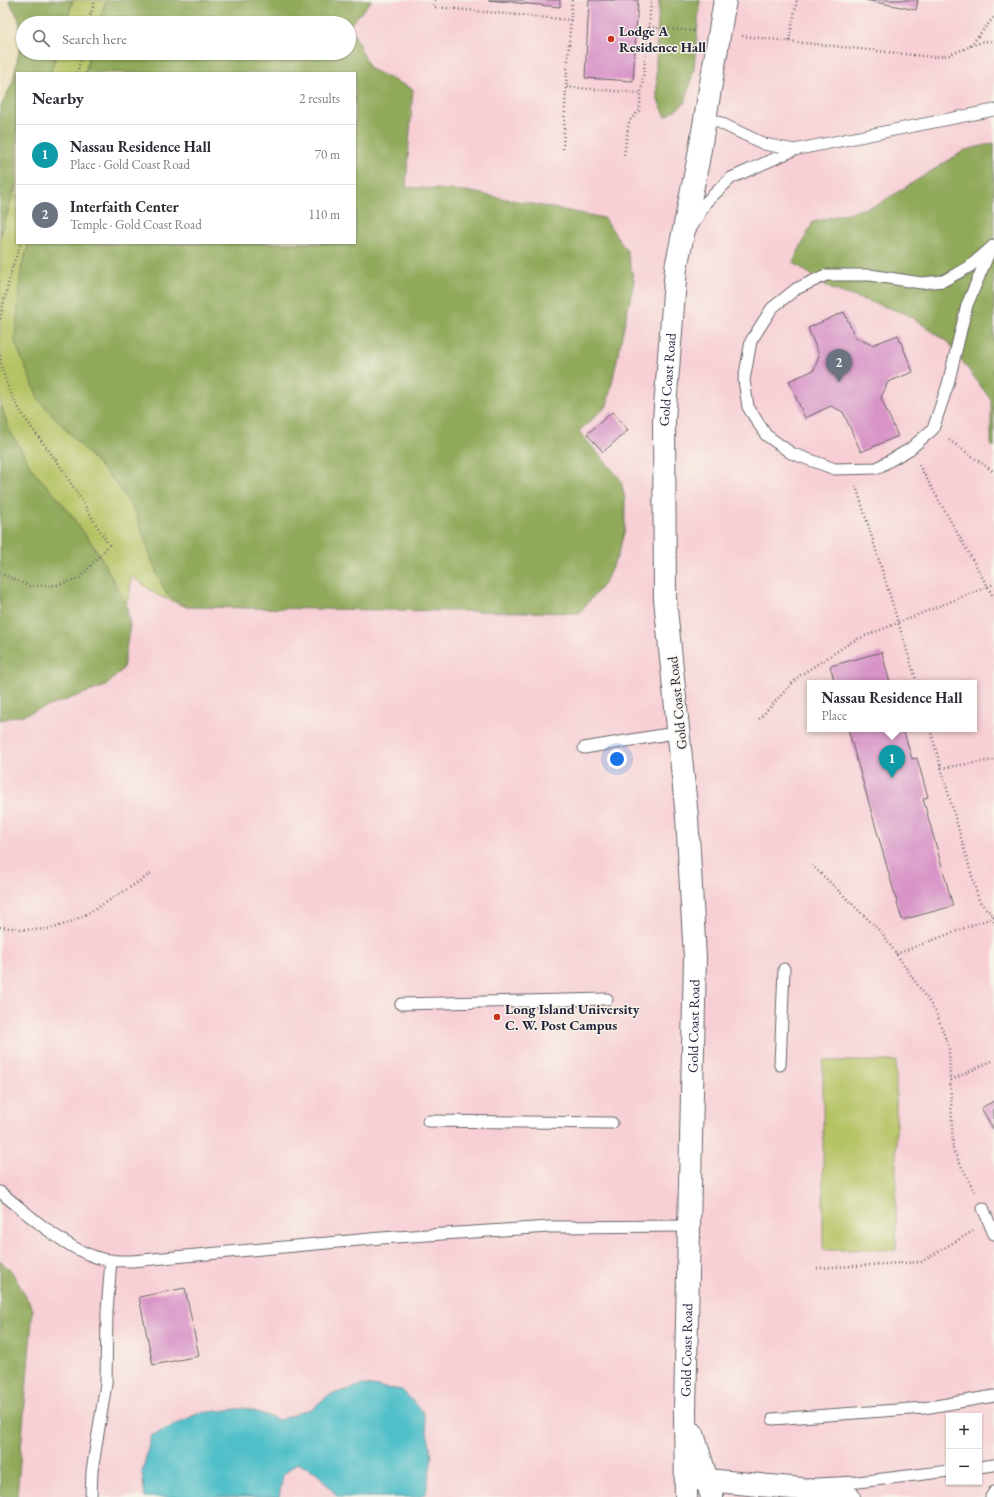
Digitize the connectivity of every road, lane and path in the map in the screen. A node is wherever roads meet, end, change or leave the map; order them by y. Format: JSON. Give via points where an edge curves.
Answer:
{"nodes":[{"id":1,"x":95,"y":0,"type":"edge"},
{"id":2,"x":435,"y":0,"type":"edge"},
{"id":3,"x":572,"y":0,"type":"edge"},
{"id":4,"x":651,"y":0,"type":"edge"},
{"id":5,"x":725,"y":0,"type":"edge"},
{"id":6,"x":796,"y":0,"type":"edge"},
{"id":7,"x":90,"y":16,"type":"edge"},
{"id":8,"x":994,"y":17,"type":"edge"},
{"id":9,"x":571,"y":20,"type":"junction"},
{"id":10,"x":649,"y":27,"type":"junction"},
{"id":11,"x":701,"y":32,"type":"dead end"},
{"id":12,"x":740,"y":36,"type":"dead end"},
{"id":13,"x":789,"y":42,"type":"junction"},
{"id":14,"x":994,"y":42,"type":"edge"},
{"id":15,"x":970,"y":46,"type":"junction"},
{"id":16,"x":81,"y":60,"type":"edge"},
{"id":17,"x":77,"y":72,"type":"edge"},
{"id":18,"x":566,"y":87,"type":"junction"},
{"id":19,"x":641,"y":93,"type":"junction"},
{"id":20,"x":994,"y":110,"type":"edge"},
{"id":21,"x":706,"y":116,"type":"junction"},
{"id":22,"x":563,"y":150,"type":"dead end"},
{"id":23,"x":794,"y":150,"type":"junction"},
{"id":24,"x":624,"y":155,"type":"dead end"},
{"id":25,"x":21,"y":244,"type":"edge"},
{"id":26,"x":681,"y":244,"type":"junction"},
{"id":27,"x":993,"y":247,"type":"edge"},
{"id":28,"x":0,"y":319,"type":"edge"},
{"id":29,"x":0,"y":354,"type":"edge"},
{"id":30,"x":933,"y":429,"type":"junction"},
{"id":31,"x":910,"y":449,"type":"junction"},
{"id":32,"x":850,"y":468,"type":"junction"},
{"id":33,"x":994,"y":472,"type":"edge"},
{"id":34,"x":0,"y":574,"type":"edge"},
{"id":35,"x":994,"y":584,"type":"edge"},
{"id":36,"x":987,"y":587,"type":"junction"},
{"id":37,"x":994,"y":598,"type":"edge"},
{"id":38,"x":899,"y":622,"type":"junction"},
{"id":39,"x":915,"y":680,"type":"edge"},
{"id":40,"x":759,"y":719,"type":"dead end"},
{"id":41,"x":680,"y":732,"type":"junction"},
{"id":42,"x":931,"y":732,"type":"edge"},
{"id":43,"x":584,"y":748,"type":"dead end"},
{"id":44,"x":994,"y":760,"type":"edge"},
{"id":45,"x":941,"y":768,"type":"junction"},
{"id":46,"x":812,"y":865,"type":"dead end"},
{"id":47,"x":151,"y":874,"type":"dead end"},
{"id":48,"x":994,"y":917,"type":"edge"},
{"id":49,"x":994,"y":923,"type":"edge"},
{"id":50,"x":0,"y":927,"type":"edge"},
{"id":51,"x":896,"y":954,"type":"junction"},
{"id":52,"x":784,"y":969,"type":"dead end"},
{"id":53,"x":607,"y":999,"type":"dead end"},
{"id":54,"x":401,"y":1004,"type":"dead end"},
{"id":55,"x":994,"y":1060,"type":"edge"},
{"id":56,"x":780,"y":1065,"type":"dead end"},
{"id":57,"x":952,"y":1080,"type":"junction"},
{"id":58,"x":428,"y":1120,"type":"dead end"},
{"id":59,"x":612,"y":1123,"type":"dead end"},
{"id":60,"x":0,"y":1192,"type":"edge"},
{"id":61,"x":983,"y":1208,"type":"joint"},
{"id":62,"x":989,"y":1222,"type":"junction"},
{"id":63,"x":690,"y":1226,"type":"junction"},
{"id":64,"x":994,"y":1234,"type":"edge"},
{"id":65,"x":111,"y":1260,"type":"junction"},
{"id":66,"x":817,"y":1268,"type":"dead end"},
{"id":67,"x":994,"y":1396,"type":"edge"},
{"id":68,"x":773,"y":1419,"type":"dead end"},
{"id":69,"x":994,"y":1465,"type":"edge"},
{"id":70,"x":982,"y":1467,"type":"edge"},
{"id":71,"x":946,"y":1471,"type":"edge"},
{"id":72,"x":698,"y":1488,"type":"edge"},
{"id":73,"x":788,"y":1491,"type":"edge"},
{"id":74,"x":994,"y":1492,"type":"edge"},
{"id":75,"x":91,"y":1497,"type":"edge"},
{"id":76,"x":849,"y":1497,"type":"edge"},
{"id":77,"x":991,"y":1497,"type":"edge"}],
"edges":[{"from":1,"to":7,"type":"path"},
{"from":2,"to":9,"type":"path","via":[[434,7]]},
{"from":3,"to":9,"type":"path"},
{"from":4,"to":10,"type":"path"},
{"from":5,"to":21,"type":"street","name":"Gold Coast Road"},
{"from":6,"to":13,"type":"path"},
{"from":8,"to":15,"type":"path"},
{"from":9,"to":18,"type":"path"},
{"from":10,"to":11,"type":"path"},
{"from":10,"to":19,"type":"path"},
{"from":12,"to":13,"type":"path"},
{"from":13,"to":15,"type":"path","via":[[932,57],[949,55]]},
{"from":14,"to":15,"type":"path","via":[[984,41]]},
{"from":16,"to":17,"type":"path"},
{"from":18,"to":19,"type":"path"},
{"from":18,"to":22,"type":"path"},
{"from":19,"to":24,"type":"path","via":[[639,112],[629,120]]},
{"from":20,"to":23,"type":"lane"},
{"from":21,"to":23,"type":"lane","via":[[764,144]]},
{"from":21,"to":26,"type":"street","name":"Gold Coast Road"},
{"from":23,"to":26,"type":"lane","via":[[731,178],[706,202]]},
{"from":25,"to":28,"type":"path"},
{"from":26,"to":41,"type":"street","name":"Gold Coast Road","via":[[676,268],[664,420],[665,599]]},
{"from":27,"to":30,"type":"lane","via":[[967,305],[948,384]]},
{"from":27,"to":32,"type":"lane","via":[[969,267],[943,281],[921,283],[870,276],[826,275],[796,289],[772,308],[755,334],[751,341],[744,380],[748,407],[766,435],[792,453],[835,469]]},
{"from":29,"to":34,"type":"path","via":[[2,370],[12,396],[32,430],[61,468],[108,545],[80,578],[58,585],[29,586]]},
{"from":30,"to":31,"type":"lane"},
{"from":30,"to":33,"type":"path"},
{"from":31,"to":32,"type":"lane","via":[[877,468]]},
{"from":31,"to":36,"type":"path"},
{"from":32,"to":38,"type":"path"},
{"from":35,"to":36,"type":"path"},
{"from":36,"to":37,"type":"path"},
{"from":36,"to":38,"type":"path"},
{"from":38,"to":39,"type":"path"},
{"from":38,"to":40,"type":"path","via":[[853,641],[800,676]]},
{"from":41,"to":43,"type":"lane"},
{"from":41,"to":63,"type":"street","name":"Gold Coast Road","via":[[695,958]]},
{"from":42,"to":45,"type":"path"},
{"from":44,"to":45,"type":"path"},
{"from":45,"to":48,"type":"path","via":[[979,901]]},
{"from":46,"to":51,"type":"path","via":[[882,933]]},
{"from":47,"to":50,"type":"path","via":[[61,926],[46,929]]},
{"from":48,"to":49,"type":"path"},
{"from":48,"to":51,"type":"path"},
{"from":51,"to":57,"type":"path","via":[[936,1012],[949,1048]]},
{"from":52,"to":56,"type":"lane"},
{"from":53,"to":54,"type":"lane"},
{"from":55,"to":57,"type":"path"},
{"from":57,"to":61,"type":"path","via":[[953,1150]]},
{"from":58,"to":59,"type":"lane"},
{"from":60,"to":65,"type":"lane","via":[[67,1244],[92,1256]]},
{"from":61,"to":62,"type":"lane"},
{"from":62,"to":64,"type":"lane"},
{"from":62,"to":66,"type":"path","via":[[921,1262]]},
{"from":63,"to":65,"type":"lane","via":[[549,1227],[381,1238],[132,1261]]},
{"from":63,"to":72,"type":"street","name":"Gold Coast Road","via":[[685,1410]]},
{"from":65,"to":75,"type":"lane","via":[[106,1384],[92,1471]]},
{"from":67,"to":68,"type":"lane","via":[[924,1408]]},
{"from":69,"to":70,"type":"lane"},
{"from":71,"to":73,"type":"lane"},
{"from":72,"to":73,"type":"street"},
{"from":73,"to":76,"type":"street"},
{"from":74,"to":77,"type":"lane"}]}
